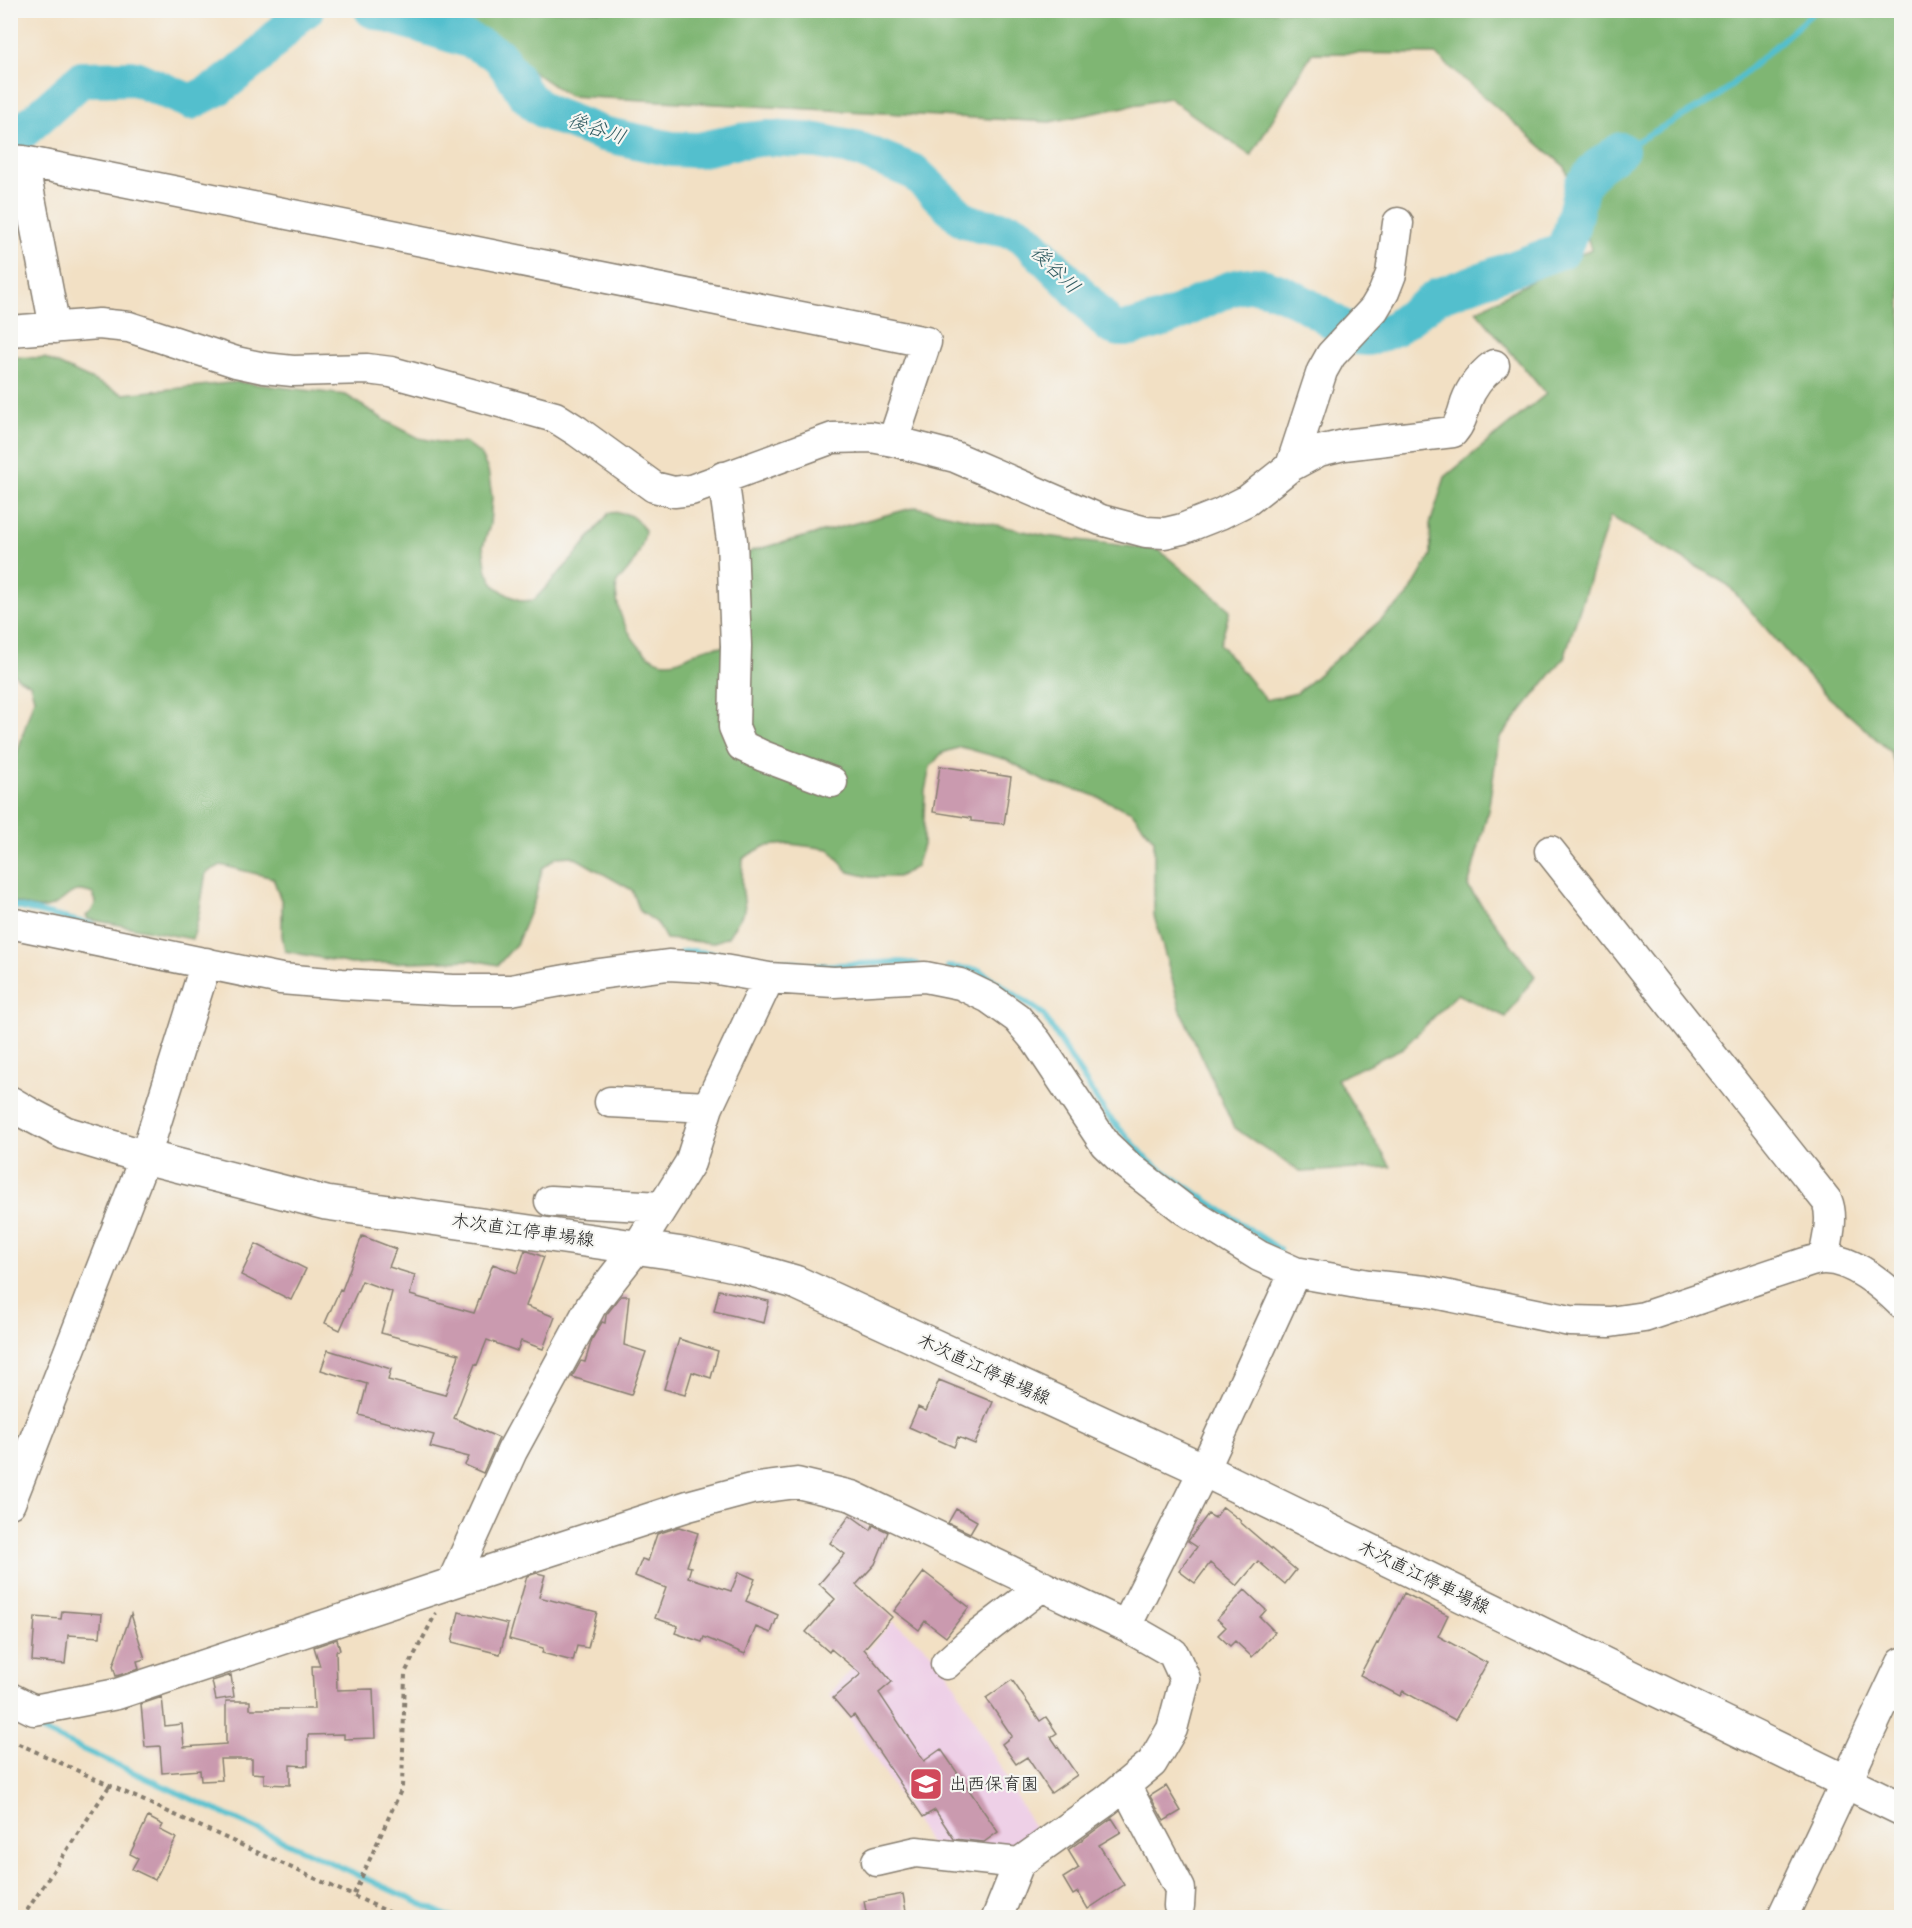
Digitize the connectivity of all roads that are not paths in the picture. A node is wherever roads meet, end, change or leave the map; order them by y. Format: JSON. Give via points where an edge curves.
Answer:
{"nodes":[{"id":1,"x":17,"y":160,"type":"edge"},
{"id":2,"x":1398,"y":223,"type":"dead end"},
{"id":3,"x":55,"y":328,"type":"junction"},
{"id":4,"x":10,"y":331,"type":"edge"},
{"id":5,"x":1494,"y":364,"type":"dead end"},
{"id":6,"x":893,"y":441,"type":"junction"},
{"id":7,"x":1291,"y":466,"type":"junction"},
{"id":8,"x":723,"y":477,"type":"junction"},
{"id":9,"x":832,"y":782,"type":"dead end"},
{"id":10,"x":1550,"y":851,"type":"dead end"},
{"id":11,"x":10,"y":923,"type":"edge"},
{"id":12,"x":206,"y":963,"type":"junction"},
{"id":13,"x":768,"y":978,"type":"junction"},
{"id":14,"x":10,"y":1102,"type":"edge"},
{"id":15,"x":610,"y":1102,"type":"dead end"},
{"id":16,"x":708,"y":1107,"type":"junction"},
{"id":17,"x":145,"y":1157,"type":"junction"},
{"id":18,"x":550,"y":1201,"type":"dead end"},
{"id":19,"x":662,"y":1207,"type":"junction"},
{"id":20,"x":638,"y":1246,"type":"junction"},
{"id":21,"x":1824,"y":1259,"type":"junction"},
{"id":22,"x":1295,"y":1272,"type":"junction"},
{"id":23,"x":1902,"y":1304,"type":"edge"},
{"id":24,"x":1204,"y":1470,"type":"junction"},
{"id":25,"x":10,"y":1503,"type":"edge"},
{"id":26,"x":452,"y":1583,"type":"junction"},
{"id":27,"x":1042,"y":1586,"type":"junction"},
{"id":28,"x":1126,"y":1626,"type":"junction"},
{"id":29,"x":1902,"y":1663,"type":"edge"},
{"id":30,"x":946,"y":1664,"type":"dead end"},
{"id":31,"x":10,"y":1698,"type":"edge"},
{"id":32,"x":1846,"y":1782,"type":"junction"},
{"id":33,"x":1125,"y":1785,"type":"junction"},
{"id":34,"x":1902,"y":1809,"type":"edge"},
{"id":35,"x":877,"y":1861,"type":"dead end"},
{"id":36,"x":1019,"y":1863,"type":"junction"},
{"id":37,"x":1179,"y":1906,"type":"dead end"},
{"id":38,"x":997,"y":1917,"type":"edge"},
{"id":39,"x":1782,"y":1917,"type":"edge"}],
"edges":[{"from":1,"to":3,"type":"street"},
{"from":1,"to":6,"type":"street","via":[[926,342]]},
{"from":2,"to":7,"type":"street","via":[[1391,274],[1384,292],[1322,371]]},
{"from":3,"to":4,"type":"street"},
{"from":3,"to":8,"type":"street","via":[[99,324],[129,327],[264,368],[391,372],[555,417],[662,490],[691,490]]},
{"from":5,"to":7,"type":"street","via":[[1480,376],[1453,432],[1344,444],[1319,451]]},
{"from":6,"to":7,"type":"street","via":[[955,457],[1101,520],[1146,532],[1182,529],[1220,514],[1248,500]]},
{"from":6,"to":8,"type":"street","via":[[833,438]]},
{"from":8,"to":9,"type":"street","via":[[732,541],[734,727],[742,746]]},
{"from":10,"to":21,"type":"street","via":[[1827,1201],[1830,1216]]},
{"from":11,"to":12,"type":"street"},
{"from":12,"to":13,"type":"street","via":[[281,979],[453,990],[511,990],[668,965]]},
{"from":12,"to":17,"type":"street"},
{"from":13,"to":16,"type":"street"},
{"from":13,"to":22,"type":"street","via":[[834,982],[925,977],[960,984],[988,998],[1017,1018],[1037,1042],[1105,1144],[1128,1166],[1185,1210],[1259,1256]]},
{"from":14,"to":17,"type":"main road","name":"木次直江停車場線","via":[[65,1133]]},
{"from":15,"to":16,"type":"street"},
{"from":16,"to":19,"type":"street","via":[[690,1163]]},
{"from":17,"to":20,"type":"main road","name":"木次直江停車場線","via":[[326,1203]]},
{"from":17,"to":25,"type":"street"},
{"from":18,"to":19,"type":"street"},
{"from":19,"to":20,"type":"street"},
{"from":20,"to":24,"type":"main road","name":"木次直江停車場線","via":[[739,1266],[795,1282]]},
{"from":20,"to":26,"type":"street","via":[[591,1306],[512,1451]]},
{"from":21,"to":22,"type":"street","via":[[1644,1317],[1610,1322],[1570,1321],[1425,1291]]},
{"from":21,"to":23,"type":"street","via":[[1847,1264],[1879,1283]]},
{"from":22,"to":24,"type":"street"},
{"from":24,"to":28,"type":"street"},
{"from":24,"to":32,"type":"main road","name":"木次直江停車場線"},
{"from":26,"to":27,"type":"street","via":[[688,1506],[751,1489],[797,1483],[852,1496]]},
{"from":26,"to":31,"type":"street","via":[[117,1694],[34,1710]]},
{"from":27,"to":28,"type":"street"},
{"from":27,"to":30,"type":"street"},
{"from":28,"to":33,"type":"street","via":[[1173,1653],[1185,1679],[1172,1729],[1152,1763]]},
{"from":29,"to":32,"type":"street"},
{"from":32,"to":34,"type":"main road","name":"木次直江停車場線"},
{"from":32,"to":39,"type":"street"},
{"from":33,"to":36,"type":"street"},
{"from":33,"to":37,"type":"street","via":[[1180,1889]]},
{"from":35,"to":36,"type":"street","via":[[916,1852]]},
{"from":36,"to":38,"type":"street"}]}
